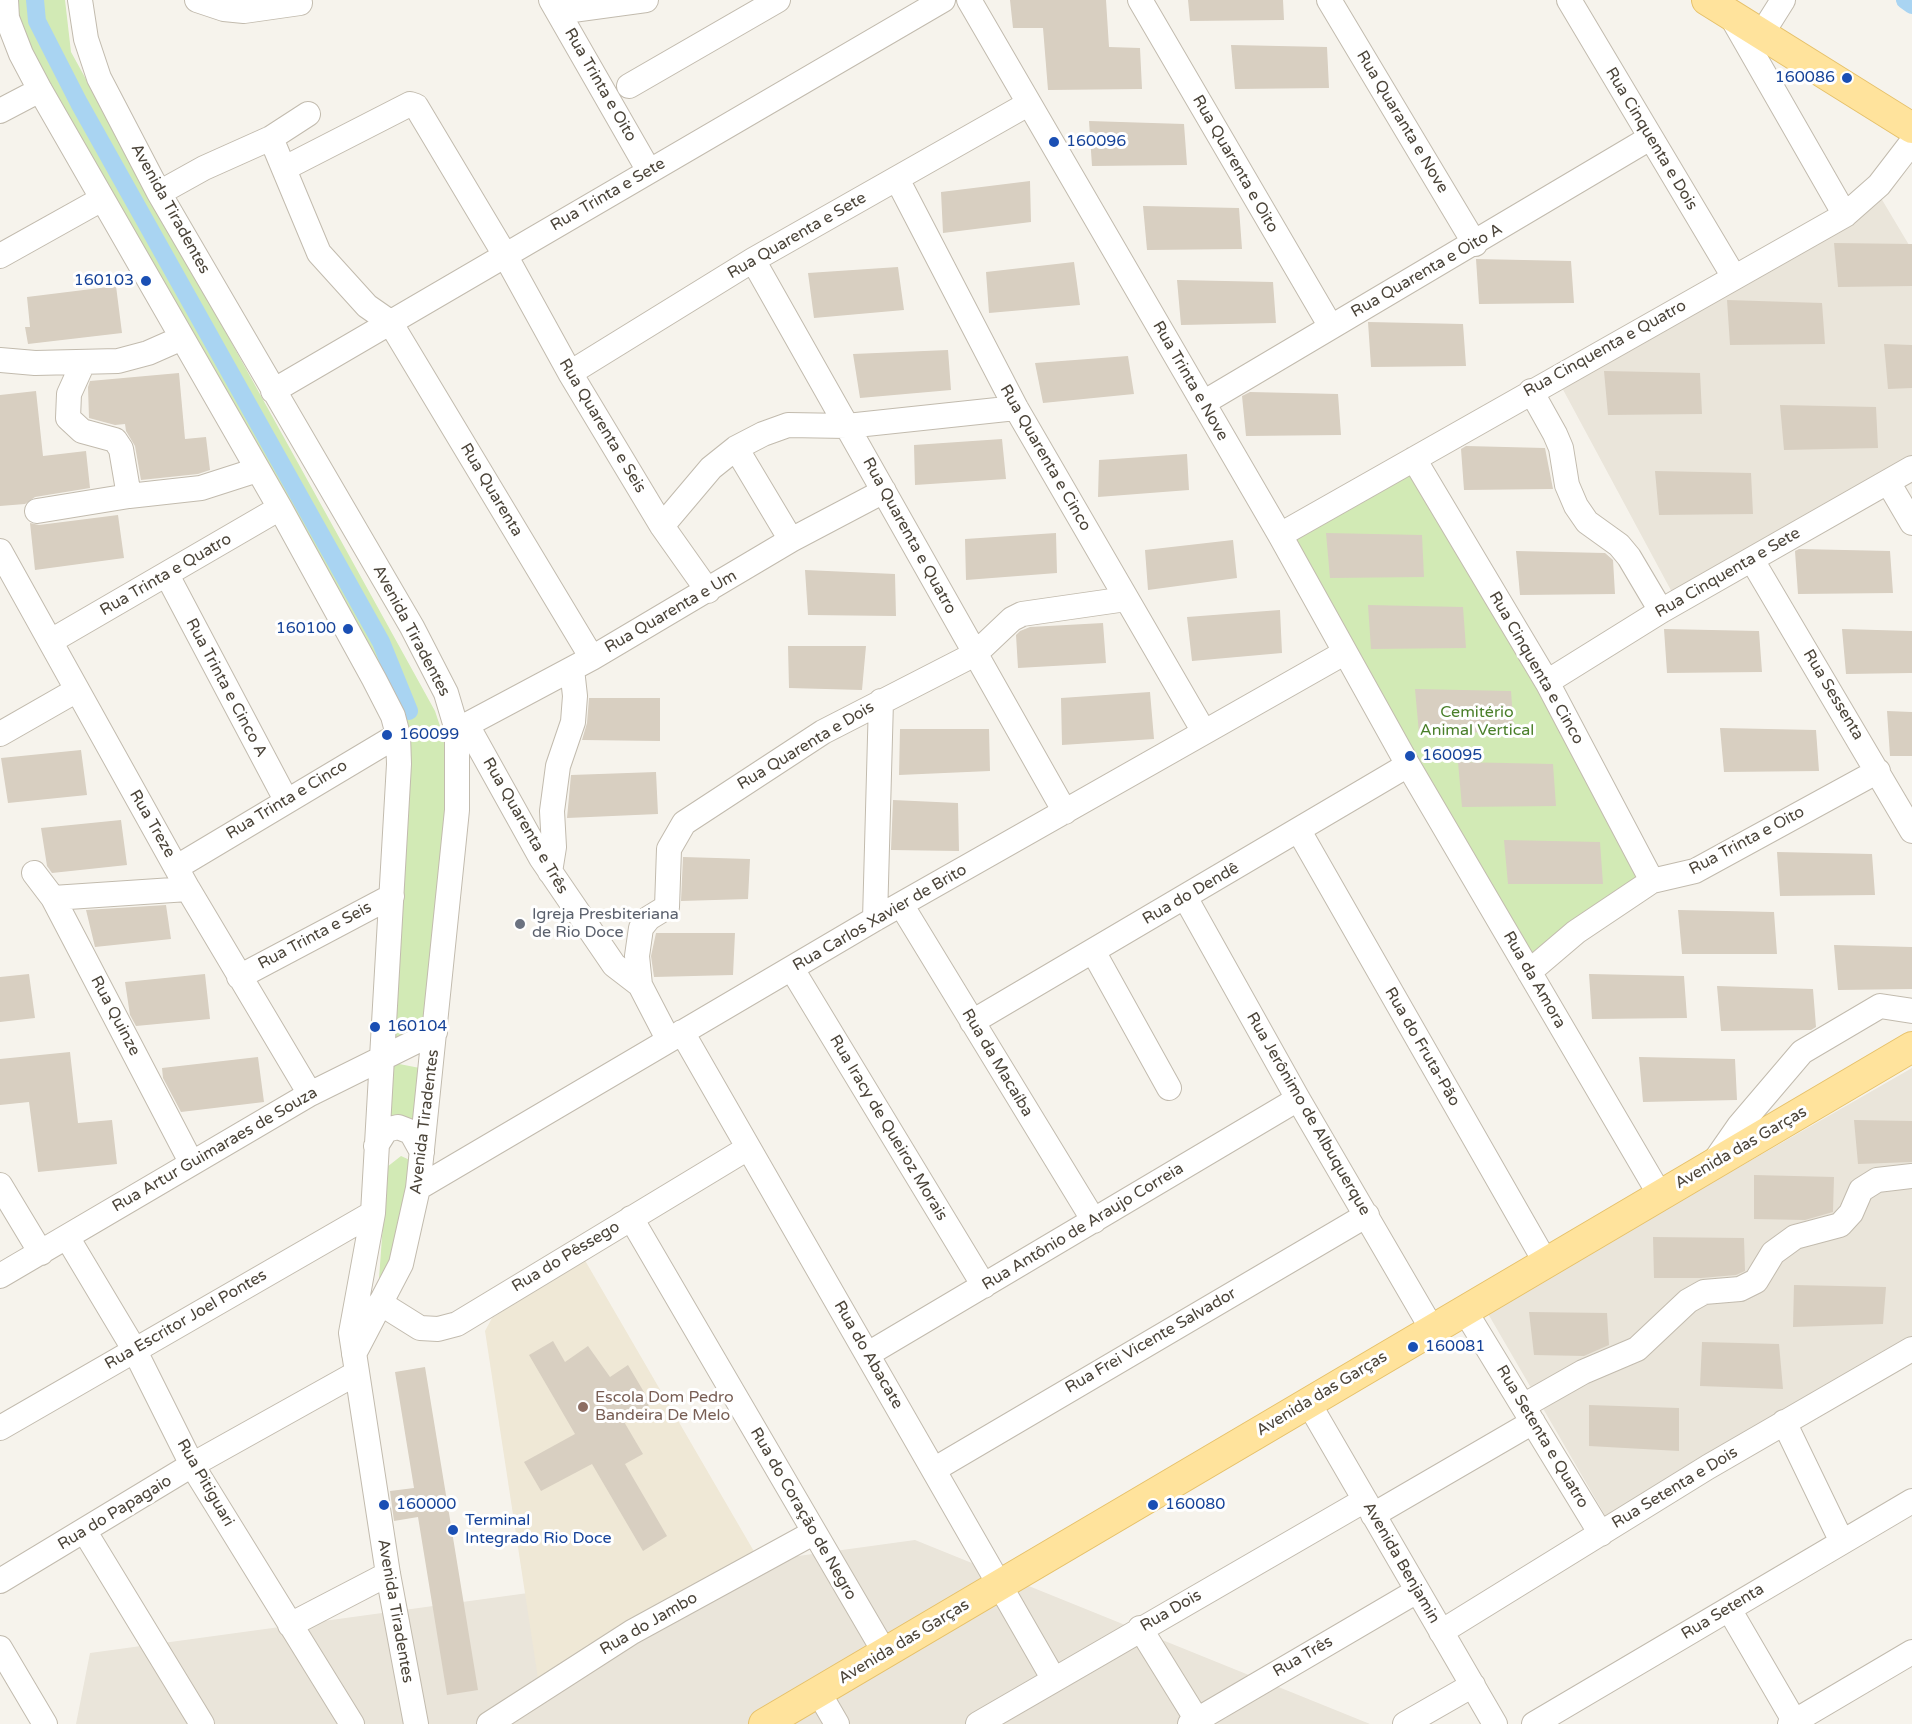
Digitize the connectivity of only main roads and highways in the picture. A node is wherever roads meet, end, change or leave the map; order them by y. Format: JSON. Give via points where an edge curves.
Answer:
{"nodes":[{"id":1,"x":1719,"y":8,"type":"edge"},
{"id":2,"x":1912,"y":128,"type":"edge"},
{"id":3,"x":1912,"y":1047,"type":"edge"},
{"id":4,"x":764,"y":1724,"type":"edge"}],
"edges":[{"from":1,"to":2,"type":"main road"},
{"from":3,"to":4,"type":"main road","name":"Avenida das Garças"}]}
